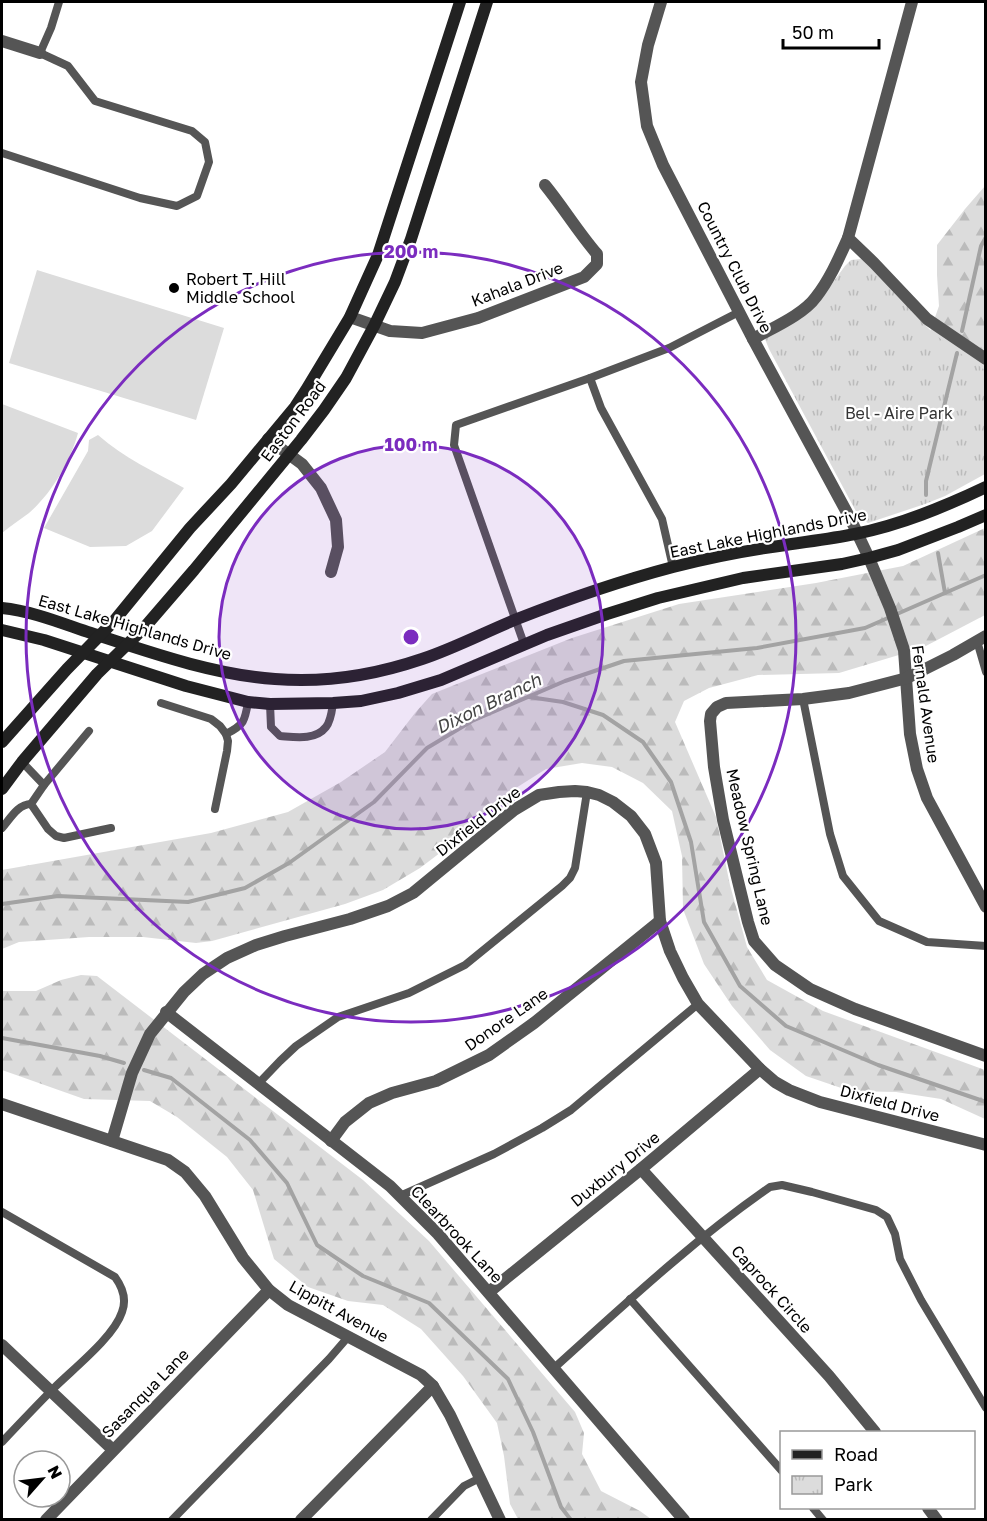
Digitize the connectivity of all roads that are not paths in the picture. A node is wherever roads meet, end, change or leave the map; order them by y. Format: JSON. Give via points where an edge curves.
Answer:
{"nodes":[{"id":1,"x":59,"y":2,"type":"edge"},
{"id":2,"x":460,"y":2,"type":"edge"},
{"id":3,"x":487,"y":2,"type":"edge"},
{"id":4,"x":661,"y":2,"type":"edge"},
{"id":5,"x":912,"y":2,"type":"edge"},
{"id":6,"x":2,"y":41,"type":"edge"},
{"id":7,"x":40,"y":53,"type":"junction"},
{"id":8,"x":2,"y":153,"type":"edge"},
{"id":9,"x":544,"y":184,"type":"dead end"},
{"id":10,"x":848,"y":238,"type":"junction"},
{"id":11,"x":739,"y":312,"type":"junction"},
{"id":12,"x":350,"y":317,"type":"junction"},
{"id":13,"x":374,"y":326,"type":"junction"},
{"id":14,"x":753,"y":339,"type":"junction"},
{"id":15,"x":986,"y":359,"type":"edge"},
{"id":16,"x":590,"y":378,"type":"junction"},
{"id":17,"x":268,"y":439,"type":"junction"},
{"id":18,"x":290,"y":454,"type":"junction"},
{"id":19,"x":986,"y":487,"type":"edge"},
{"id":20,"x":986,"y":515,"type":"edge"},
{"id":21,"x":857,"y":534,"type":"junction"},
{"id":22,"x":869,"y":558,"type":"junction"},
{"id":23,"x":673,"y":567,"type":"junction"},
{"id":24,"x":331,"y":572,"type":"dead end"},
{"id":25,"x":2,"y":608,"type":"edge"},
{"id":26,"x":515,"y":619,"type":"junction"},
{"id":27,"x":2,"y":630,"type":"edge"},
{"id":28,"x":100,"y":636,"type":"junction"},
{"id":29,"x":981,"y":638,"type":"edge"},
{"id":30,"x":524,"y":644,"type":"junction"},
{"id":31,"x":127,"y":645,"type":"junction"},
{"id":32,"x":83,"y":653,"type":"junction"},
{"id":33,"x":110,"y":661,"type":"junction"},
{"id":34,"x":986,"y":672,"type":"edge"},
{"id":35,"x":907,"y":678,"type":"junction"},
{"id":36,"x":803,"y":699,"type":"junction"},
{"id":37,"x":248,"y":702,"type":"junction"},
{"id":38,"x":161,"y":703,"type":"dead end"},
{"id":39,"x":270,"y":704,"type":"junction"},
{"id":40,"x":333,"y":704,"type":"junction"},
{"id":41,"x":89,"y":730,"type":"dead end"},
{"id":42,"x":226,"y":734,"type":"junction"},
{"id":43,"x":2,"y":742,"type":"edge"},
{"id":44,"x":22,"y":762,"type":"junction"},
{"id":45,"x":44,"y":785,"type":"junction"},
{"id":46,"x":2,"y":789,"type":"edge"},
{"id":47,"x":587,"y":792,"type":"junction"},
{"id":48,"x":31,"y":804,"type":"junction"},
{"id":49,"x":214,"y":809,"type":"dead end"},
{"id":50,"x":2,"y":828,"type":"edge"},
{"id":51,"x":111,"y":828,"type":"dead end"},
{"id":52,"x":986,"y":907,"type":"edge"},
{"id":53,"x":660,"y":921,"type":"junction"},
{"id":54,"x":986,"y":946,"type":"edge"},
{"id":55,"x":698,"y":1004,"type":"junction"},
{"id":56,"x":166,"y":1012,"type":"junction"},
{"id":57,"x":986,"y":1056,"type":"edge"},
{"id":58,"x":760,"y":1069,"type":"junction"},
{"id":59,"x":258,"y":1084,"type":"junction"},
{"id":60,"x":2,"y":1104,"type":"edge"},
{"id":61,"x":112,"y":1141,"type":"junction"},
{"id":62,"x":331,"y":1141,"type":"junction"},
{"id":63,"x":986,"y":1145,"type":"edge"},
{"id":64,"x":641,"y":1169,"type":"junction"},
{"id":65,"x":400,"y":1197,"type":"junction"},
{"id":66,"x":2,"y":1212,"type":"edge"},
{"id":67,"x":702,"y":1237,"type":"junction"},
{"id":68,"x":269,"y":1290,"type":"junction"},
{"id":69,"x":489,"y":1292,"type":"junction"},
{"id":70,"x":630,"y":1299,"type":"junction"},
{"id":71,"x":348,"y":1337,"type":"junction"},
{"id":72,"x":2,"y":1345,"type":"edge"},
{"id":73,"x":554,"y":1368,"type":"junction"},
{"id":74,"x":433,"y":1386,"type":"junction"},
{"id":75,"x":51,"y":1391,"type":"junction"},
{"id":76,"x":986,"y":1408,"type":"edge"},
{"id":77,"x":874,"y":1431,"type":"edge"},
{"id":78,"x":2,"y":1442,"type":"edge"},
{"id":79,"x":113,"y":1450,"type":"junction"},
{"id":80,"x":780,"y":1469,"type":"edge"},
{"id":81,"x":480,"y":1478,"type":"junction"},
{"id":82,"x":46,"y":1520,"type":"edge"},
{"id":83,"x":172,"y":1520,"type":"edge"},
{"id":84,"x":302,"y":1520,"type":"edge"},
{"id":85,"x":431,"y":1520,"type":"edge"},
{"id":86,"x":500,"y":1520,"type":"edge"},
{"id":87,"x":684,"y":1520,"type":"edge"}],
"edges":[{"from":1,"to":7,"type":"lane"},
{"from":2,"to":12,"type":"main road","name":"Easton Road","via":[[378,255]]},
{"from":3,"to":13,"type":"main road","name":"Easton Road","via":[[411,239]]},
{"from":4,"to":11,"type":"street","name":"Country Club Drive","via":[[640,82],[647,126]]},
{"from":5,"to":10,"type":"street"},
{"from":6,"to":7,"type":"street"},
{"from":7,"to":8,"type":"lane","via":[[68,66],[95,101],[192,131],[205,142],[209,162],[200,187],[196,195],[177,206],[140,198]]},
{"from":9,"to":13,"type":"street","name":"Kahala Drive","via":[[597,254],[597,264],[584,277],[478,318],[422,333]]},
{"from":10,"to":14,"type":"street","via":[[816,298],[794,316]]},
{"from":10,"to":15,"type":"street","via":[[927,319]]},
{"from":11,"to":14,"type":"street","name":"Country Club Drive"},
{"from":11,"to":16,"type":"lane","via":[[669,348]]},
{"from":12,"to":13,"type":"street","name":"Kahala Drive"},
{"from":12,"to":17,"type":"main road","name":"Easton Road","via":[[306,390]]},
{"from":13,"to":18,"type":"main road","name":"Easton Road","via":[[324,410]]},
{"from":14,"to":21,"type":"street","name":"Country Club Drive"},
{"from":16,"to":23,"type":"lane","via":[[601,408],[662,519]]},
{"from":16,"to":26,"type":"lane","via":[[456,425],[454,445]]},
{"from":17,"to":18,"type":"street"},
{"from":17,"to":28,"type":"main road","name":"Easton Road"},
{"from":18,"to":24,"type":"street","via":[[321,488],[336,520],[338,547]]},
{"from":18,"to":31,"type":"main road","name":"Easton Road"},
{"from":19,"to":21,"type":"main road","name":"East Lake Highlands Drive","via":[[924,514]]},
{"from":20,"to":22,"type":"main road"},
{"from":21,"to":22,"type":"street","name":"Fernald Avenue"},
{"from":21,"to":23,"type":"main road","name":"East Lake Highlands Drive"},
{"from":22,"to":30,"type":"main road","via":[[699,588],[607,614]]},
{"from":22,"to":35,"type":"street","name":"Fernald Avenue","via":[[898,629]]},
{"from":23,"to":26,"type":"main road","name":"East Lake Highlands Drive"},
{"from":25,"to":28,"type":"main road","name":"East Lake Highlands Drive"},
{"from":26,"to":30,"type":"lane"},
{"from":26,"to":31,"type":"main road","name":"East Lake Highlands Drive","via":[[422,659],[359,676],[247,676]]},
{"from":27,"to":32,"type":"main road"},
{"from":28,"to":31,"type":"main road","name":"East Lake Highlands Drive"},
{"from":28,"to":32,"type":"main road","name":"Easton Road"},
{"from":29,"to":34,"type":"lane"},
{"from":29,"to":35,"type":"street"},
{"from":30,"to":40,"type":"main road","via":[[441,680],[398,693]]},
{"from":31,"to":33,"type":"main road","name":"Easton Road"},
{"from":32,"to":33,"type":"main road"},
{"from":32,"to":43,"type":"main road","name":"Easton Road"},
{"from":33,"to":37,"type":"main road"},
{"from":33,"to":44,"type":"main road","name":"Easton Road"},
{"from":35,"to":36,"type":"street","via":[[849,693]]},
{"from":35,"to":52,"type":"street","name":"Fernald Avenue","via":[[910,734],[927,798]]},
{"from":36,"to":54,"type":"lane","via":[[830,834],[843,876],[879,921],[927,942]]},
{"from":36,"to":57,"type":"street","name":"Meadow Spring Lane","via":[[726,703],[711,714],[723,820],[754,941],[775,964],[810,989]]},
{"from":37,"to":39,"type":"main road"},
{"from":37,"to":42,"type":"lane","via":[[242,724]]},
{"from":38,"to":42,"type":"lane","via":[[211,719]]},
{"from":39,"to":40,"type":"main road"},
{"from":39,"to":40,"type":"lane","via":[[271,727],[279,736],[300,738],[327,727]]},
{"from":41,"to":45,"type":"lane"},
{"from":42,"to":49,"type":"lane","via":[[227,751]]},
{"from":44,"to":45,"type":"lane"},
{"from":44,"to":46,"type":"main road","name":"Easton Road"},
{"from":45,"to":48,"type":"lane"},
{"from":47,"to":53,"type":"street","name":"Dixfield Drive","via":[[613,802],[645,834],[656,863]]},
{"from":47,"to":56,"type":"street","name":"Dixfield Drive","via":[[539,795],[514,810],[413,893],[388,906],[256,945],[227,958],[203,974]]},
{"from":47,"to":59,"type":"lane","via":[[575,868],[562,886],[465,965],[409,993],[338,1017],[296,1046]]},
{"from":48,"to":50,"type":"lane","via":[[19,807]]},
{"from":48,"to":51,"type":"lane","via":[[56,836],[64,838]]},
{"from":53,"to":55,"type":"street","name":"Dixfield Drive","via":[[682,978]]},
{"from":53,"to":62,"type":"street","name":"Donore Lane","via":[[489,1055],[436,1081],[369,1103],[345,1122]]},
{"from":55,"to":58,"type":"street","name":"Dixfield Drive"},
{"from":55,"to":65,"type":"lane","via":[[571,1110],[494,1154]]},
{"from":56,"to":59,"type":"street","name":"Clearbrook Lane"},
{"from":56,"to":61,"type":"street","name":"Dixfield Drive","via":[[150,1034],[132,1073]]},
{"from":58,"to":63,"type":"street","name":"Dixfield Drive","via":[[789,1090],[820,1102]]},
{"from":58,"to":64,"type":"street","name":"Duxbury Drive"},
{"from":59,"to":62,"type":"street","name":"Clearbrook Lane"},
{"from":60,"to":61,"type":"street","name":"Lippitt Avenue"},
{"from":61,"to":68,"type":"street","name":"Lippitt Avenue","via":[[168,1160],[185,1172]]},
{"from":62,"to":65,"type":"street","name":"Clearbrook Lane"},
{"from":64,"to":67,"type":"street","name":"Caprock Circle"},
{"from":64,"to":69,"type":"street","name":"Duxbury Drive"},
{"from":65,"to":69,"type":"street","name":"Clearbrook Lane"},
{"from":66,"to":75,"type":"lane","via":[[115,1277],[122,1287],[123,1310],[117,1324]]},
{"from":67,"to":70,"type":"lane"},
{"from":67,"to":76,"type":"lane","via":[[770,1187],[782,1185],[876,1210],[887,1217],[896,1234],[900,1259],[921,1300]]},
{"from":67,"to":77,"type":"street","name":"Caprock Circle"},
{"from":68,"to":71,"type":"street","name":"Lippitt Avenue","via":[[288,1305]]},
{"from":68,"to":79,"type":"street","name":"Sasanqua Lane"},
{"from":69,"to":73,"type":"street","name":"Clearbrook Lane"},
{"from":70,"to":73,"type":"lane"},
{"from":70,"to":80,"type":"lane"},
{"from":71,"to":74,"type":"street","name":"Lippitt Avenue","via":[[421,1375]]},
{"from":71,"to":83,"type":"lane"},
{"from":72,"to":75,"type":"street"},
{"from":73,"to":87,"type":"street","name":"Clearbrook Lane"},
{"from":74,"to":81,"type":"street","name":"Lippitt Avenue"},
{"from":74,"to":84,"type":"street"},
{"from":75,"to":78,"type":"lane"},
{"from":75,"to":79,"type":"street"},
{"from":79,"to":82,"type":"street","name":"Sasanqua Lane"},
{"from":81,"to":85,"type":"lane","via":[[464,1486]]},
{"from":81,"to":86,"type":"street","name":"Lippitt Avenue"}]}
